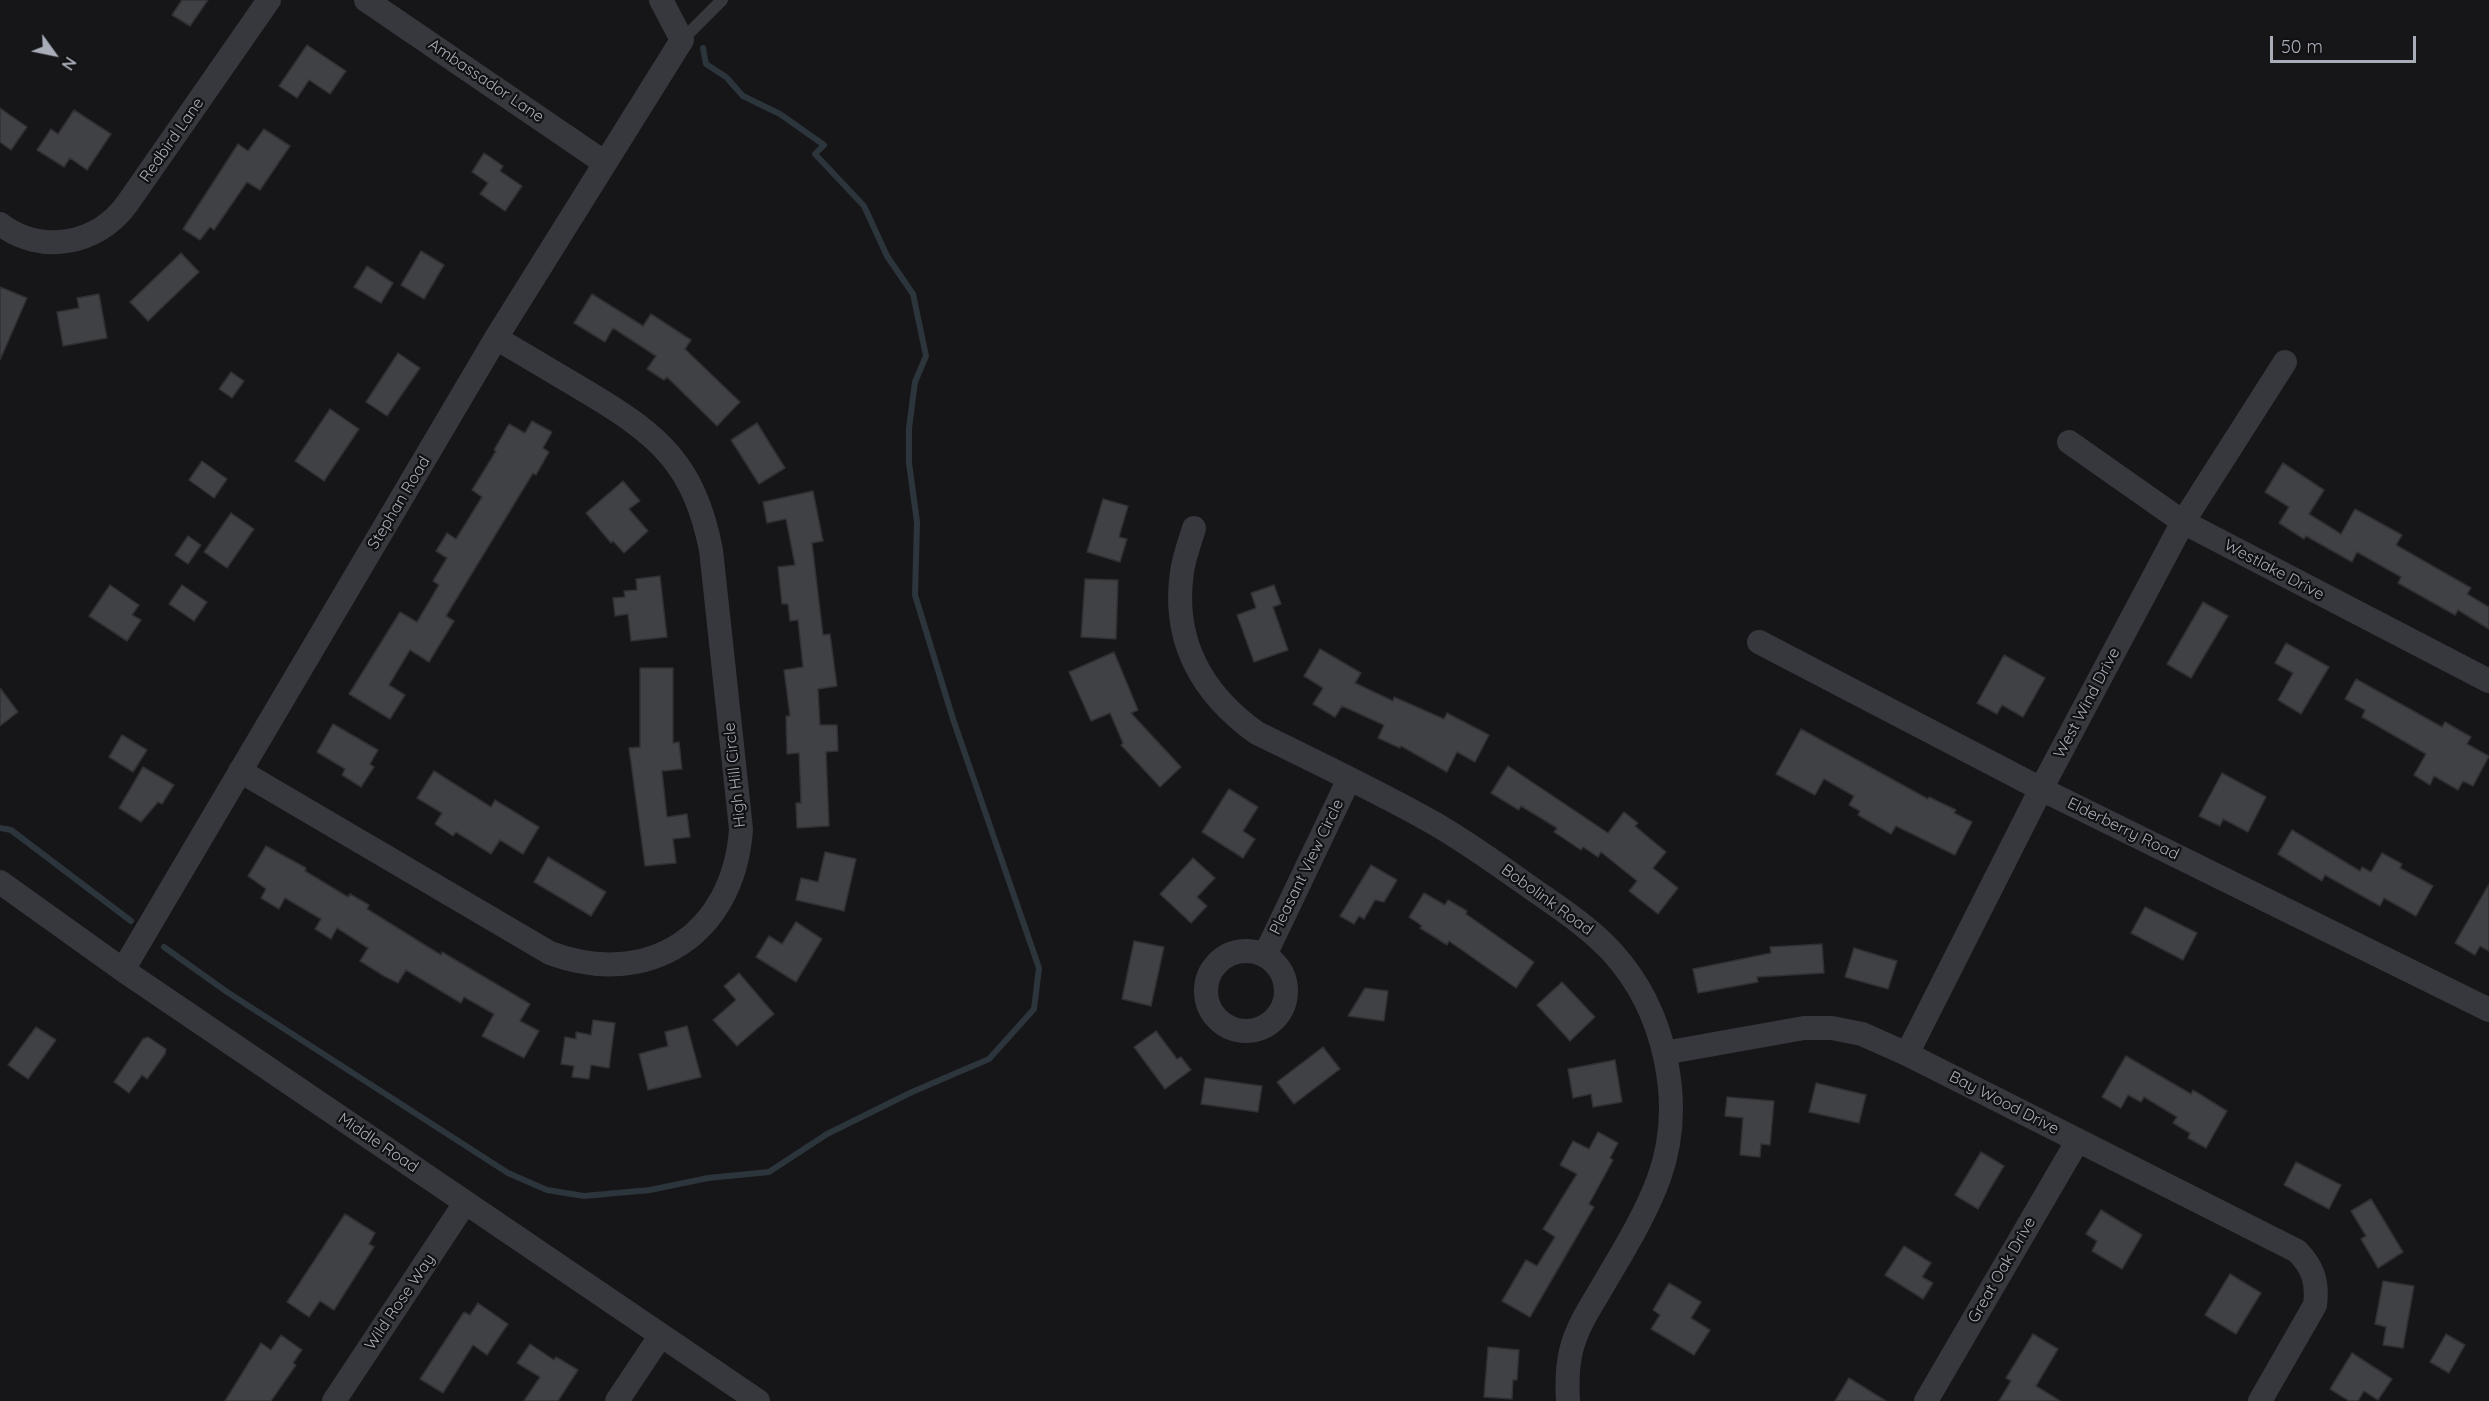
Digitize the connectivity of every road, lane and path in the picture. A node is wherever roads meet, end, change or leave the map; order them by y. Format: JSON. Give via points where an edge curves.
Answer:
{"nodes":[{"id":1,"x":269,"y":0,"type":"edge"},
{"id":2,"x":366,"y":0,"type":"edge"},
{"id":3,"x":661,"y":0,"type":"edge"},
{"id":4,"x":722,"y":0,"type":"edge"},
{"id":5,"x":682,"y":40,"type":"junction"},
{"id":6,"x":605,"y":163,"type":"junction"},
{"id":7,"x":0,"y":224,"type":"edge"},
{"id":8,"x":496,"y":338,"type":"junction"},
{"id":9,"x":2285,"y":362,"type":"dead end"},
{"id":10,"x":2069,"y":442,"type":"dead end"},
{"id":11,"x":2183,"y":522,"type":"junction"},
{"id":12,"x":1194,"y":528,"type":"dead end"},
{"id":13,"x":1759,"y":642,"type":"dead end"},
{"id":14,"x":2489,"y":681,"type":"edge"},
{"id":15,"x":240,"y":771,"type":"junction"},
{"id":16,"x":1349,"y":779,"type":"junction"},
{"id":17,"x":2041,"y":789,"type":"junction"},
{"id":18,"x":0,"y":882,"type":"edge"},
{"id":19,"x":1265,"y":954,"type":"dead end"},
{"id":20,"x":123,"y":970,"type":"junction"},
{"id":21,"x":2489,"y":1010,"type":"edge"},
{"id":22,"x":1664,"y":1053,"type":"junction"},
{"id":23,"x":1907,"y":1054,"type":"junction"},
{"id":24,"x":2078,"y":1140,"type":"junction"},
{"id":25,"x":465,"y":1203,"type":"junction"},
{"id":26,"x":661,"y":1335,"type":"junction"},
{"id":27,"x":334,"y":1401,"type":"edge"},
{"id":28,"x":617,"y":1401,"type":"edge"},
{"id":29,"x":758,"y":1401,"type":"edge"},
{"id":30,"x":1568,"y":1401,"type":"edge"},
{"id":31,"x":1926,"y":1401,"type":"edge"},
{"id":32,"x":2260,"y":1401,"type":"edge"}],
"edges":[{"from":1,"to":7,"type":"street","name":"Redbird Lane","via":[[122,212],[106,226],[69,242],[48,243],[28,239]]},
{"from":2,"to":6,"type":"street","name":"Ambassador Lane"},
{"from":3,"to":5,"type":"street"},
{"from":4,"to":5,"type":"lane"},
{"from":5,"to":6,"type":"street","name":"Stephan Road"},
{"from":6,"to":8,"type":"street","name":"Stephan Road"},
{"from":8,"to":15,"type":"street","name":"Stephan Road"},
{"from":8,"to":15,"type":"street","name":"High Hill Circle","via":[[635,421],[665,449],[694,491],[711,550],[741,829],[735,870],[723,900],[690,937],[669,951],[622,965],[573,962],[550,953]]},
{"from":9,"to":11,"type":"street","name":"West Wind Drive"},
{"from":10,"to":11,"type":"street","name":"Westlake Drive"},
{"from":11,"to":14,"type":"street","name":"Westlake Drive"},
{"from":11,"to":17,"type":"street","name":"West Wind Drive"},
{"from":12,"to":16,"type":"street","name":"Bobolink Road","via":[[1182,570],[1180,600],[1190,654],[1201,675],[1216,698],[1257,733]]},
{"from":13,"to":17,"type":"street","name":"Elderberry Road"},
{"from":15,"to":20,"type":"street","name":"Stephan Road"},
{"from":16,"to":19,"type":"street","name":"Pleasant View Circle"},
{"from":16,"to":22,"type":"street","name":"Bobolink Road","via":[[1475,849],[1589,930],[1635,983],[1651,1013]]},
{"from":17,"to":21,"type":"street","name":"Elderberry Road"},
{"from":17,"to":23,"type":"street","name":"West Wind Drive"},
{"from":18,"to":20,"type":"street","name":"Middle Road"},
{"from":20,"to":25,"type":"street","name":"Middle Road"},
{"from":22,"to":23,"type":"street","name":"Bay Wood Drive","via":[[1804,1028],[1832,1028],[1862,1034]]},
{"from":22,"to":30,"type":"street","name":"Bobolink Road","via":[[1671,1114],[1660,1175],[1648,1206],[1579,1328],[1567,1376]]},
{"from":23,"to":24,"type":"street","name":"Bay Wood Drive"},
{"from":24,"to":31,"type":"street","name":"Great Oak Drive"},
{"from":24,"to":32,"type":"street","name":"Bay Wood Drive","via":[[2297,1251],[2308,1262],[2317,1291],[2315,1305]]},
{"from":25,"to":26,"type":"street","name":"Middle Road"},
{"from":25,"to":27,"type":"street","name":"Wild Rose Way"},
{"from":26,"to":28,"type":"street"},
{"from":26,"to":29,"type":"street","name":"Middle Road"}]}
